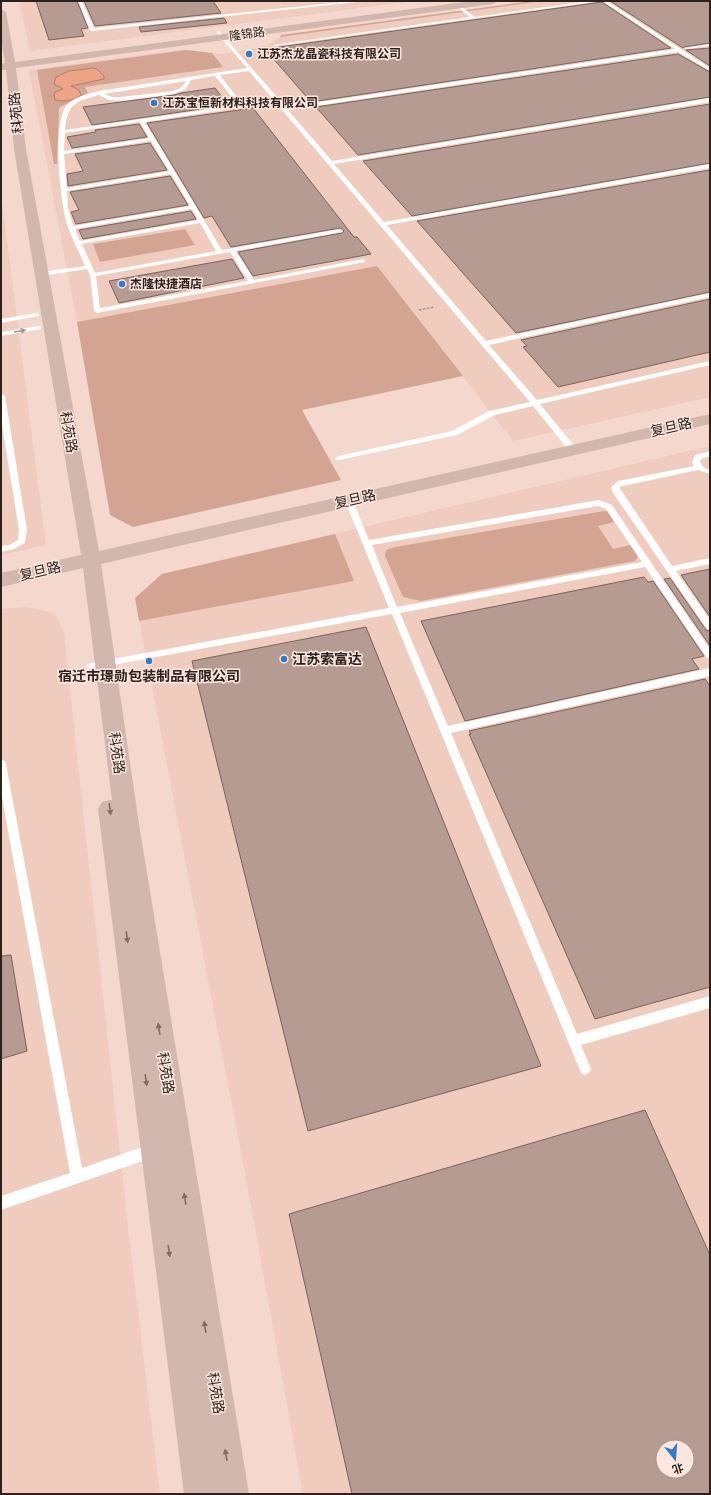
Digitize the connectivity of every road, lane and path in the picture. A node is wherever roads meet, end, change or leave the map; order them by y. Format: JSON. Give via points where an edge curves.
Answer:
{"nodes":[{"id":1,"x":80,"y":1,"type":"edge"},
{"id":2,"x":363,"y":1,"type":"edge"},
{"id":3,"x":493,"y":1,"type":"edge"},
{"id":4,"x":599,"y":1,"type":"edge"},
{"id":5,"x":604,"y":1,"type":"edge"},
{"id":6,"x":614,"y":1,"type":"edge"},
{"id":7,"x":456,"y":3,"type":"edge"},
{"id":8,"x":1,"y":12,"type":"edge"},
{"id":9,"x":474,"y":18,"type":"junction"},
{"id":10,"x":221,"y":35,"type":"junction"},
{"id":11,"x":275,"y":45,"type":"dead end"},
{"id":12,"x":710,"y":45,"type":"edge"},
{"id":13,"x":686,"y":48,"type":"junction"},
{"id":14,"x":679,"y":50,"type":"junction"},
{"id":15,"x":710,"y":63,"type":"edge"},
{"id":16,"x":6,"y":64,"type":"edge"},
{"id":17,"x":251,"y":69,"type":"junction"},
{"id":18,"x":710,"y":70,"type":"edge"},
{"id":19,"x":217,"y":74,"type":"junction"},
{"id":20,"x":189,"y":79,"type":"junction"},
{"id":21,"x":99,"y":93,"type":"junction"},
{"id":22,"x":710,"y":100,"type":"edge"},
{"id":23,"x":1,"y":106,"type":"edge"},
{"id":24,"x":285,"y":109,"type":"junction"},
{"id":25,"x":142,"y":121,"type":"junction"},
{"id":26,"x":63,"y":132,"type":"junction"},
{"id":27,"x":153,"y":139,"type":"junction"},
{"id":28,"x":62,"y":154,"type":"junction"},
{"id":29,"x":330,"y":163,"type":"junction"},
{"id":30,"x":710,"y":166,"type":"edge"},
{"id":31,"x":173,"y":172,"type":"junction"},
{"id":32,"x":64,"y":190,"type":"junction"},
{"id":33,"x":194,"y":207,"type":"junction"},
{"id":34,"x":202,"y":221,"type":"junction"},
{"id":35,"x":382,"y":224,"type":"junction"},
{"id":36,"x":71,"y":228,"type":"junction"},
{"id":37,"x":340,"y":231,"type":"dead end"},
{"id":38,"x":77,"y":243,"type":"junction"},
{"id":39,"x":232,"y":250,"type":"junction"},
{"id":40,"x":220,"y":252,"type":"junction"},
{"id":41,"x":363,"y":261,"type":"dead end"},
{"id":42,"x":89,"y":267,"type":"junction"},
{"id":43,"x":41,"y":274,"type":"junction"},
{"id":44,"x":93,"y":275,"type":"junction"},
{"id":45,"x":252,"y":282,"type":"junction"},
{"id":46,"x":710,"y":295,"type":"edge"},
{"id":47,"x":1,"y":321,"type":"edge"},
{"id":48,"x":38,"y":322,"type":"junction"},
{"id":49,"x":1,"y":334,"type":"edge"},
{"id":50,"x":484,"y":344,"type":"junction"},
{"id":51,"x":710,"y":364,"type":"edge"},
{"id":52,"x":1,"y":396,"type":"edge"},
{"id":53,"x":535,"y":403,"type":"junction"},
{"id":54,"x":710,"y":419,"type":"edge"},
{"id":55,"x":4,"y":434,"type":"edge"},
{"id":56,"x":573,"y":450,"type":"junction"},
{"id":57,"x":710,"y":452,"type":"edge"},
{"id":58,"x":340,"y":458,"type":"dead end"},
{"id":59,"x":698,"y":468,"type":"junction"},
{"id":60,"x":710,"y":472,"type":"edge"},
{"id":61,"x":349,"y":500,"type":"junction"},
{"id":62,"x":367,"y":543,"type":"junction"},
{"id":63,"x":1,"y":549,"type":"edge"},
{"id":64,"x":710,"y":560,"type":"edge"},
{"id":65,"x":84,"y":561,"type":"junction"},
{"id":66,"x":648,"y":564,"type":"junction"},
{"id":67,"x":670,"y":569,"type":"junction"},
{"id":68,"x":1,"y":580,"type":"edge"},
{"id":69,"x":394,"y":611,"type":"junction"},
{"id":70,"x":710,"y":627,"type":"edge"},
{"id":71,"x":710,"y":656,"type":"edge"},
{"id":72,"x":98,"y":665,"type":"junction"},
{"id":73,"x":710,"y":672,"type":"edge"},
{"id":74,"x":444,"y":730,"type":"junction"},
{"id":75,"x":1,"y":764,"type":"edge"},
{"id":76,"x":710,"y":1002,"type":"edge"},
{"id":77,"x":573,"y":1041,"type":"junction"},
{"id":78,"x":585,"y":1070,"type":"dead end"},
{"id":79,"x":176,"y":1140,"type":"junction"},
{"id":80,"x":155,"y":1149,"type":"junction"},
{"id":81,"x":77,"y":1177,"type":"junction"},
{"id":82,"x":1,"y":1203,"type":"edge"},
{"id":83,"x":201,"y":1494,"type":"edge"},
{"id":84,"x":232,"y":1494,"type":"edge"}],
"edges":[{"from":1,"to":2,"type":"lane","via":[[92,30]]},
{"from":3,"to":7,"type":"street","name":"隆锦路"},
{"from":4,"to":9,"type":"lane"},
{"from":5,"to":14,"type":"lane"},
{"from":6,"to":13,"type":"lane"},
{"from":7,"to":9,"type":"lane"},
{"from":7,"to":10,"type":"street","name":"隆锦路"},
{"from":8,"to":16,"type":"street","name":"科苑路"},
{"from":9,"to":11,"type":"lane"},
{"from":10,"to":16,"type":"street","name":"隆锦路"},
{"from":10,"to":17,"type":"lane"},
{"from":12,"to":13,"type":"lane"},
{"from":13,"to":15,"type":"lane"},
{"from":14,"to":18,"type":"lane"},
{"from":14,"to":24,"type":"lane"},
{"from":16,"to":43,"type":"street","name":"科苑路"},
{"from":17,"to":19,"type":"lane"},
{"from":17,"to":24,"type":"lane"},
{"from":19,"to":20,"type":"lane"},
{"from":19,"to":25,"type":"lane","via":[[241,106]]},
{"from":20,"to":21,"type":"lane"},
{"from":20,"to":21,"type":"lane","via":[[184,88],[167,93],[121,99],[111,99]]},
{"from":21,"to":26,"type":"lane","via":[[69,106],[64,114]]},
{"from":22,"to":29,"type":"lane"},
{"from":23,"to":48,"type":"street","name":"科苑路"},
{"from":24,"to":29,"type":"lane"},
{"from":25,"to":26,"type":"lane"},
{"from":25,"to":27,"type":"lane"},
{"from":26,"to":28,"type":"lane"},
{"from":27,"to":28,"type":"lane"},
{"from":27,"to":31,"type":"lane"},
{"from":28,"to":32,"type":"lane","via":[[61,177]]},
{"from":29,"to":35,"type":"lane"},
{"from":30,"to":35,"type":"lane"},
{"from":31,"to":32,"type":"lane"},
{"from":31,"to":33,"type":"lane"},
{"from":32,"to":36,"type":"lane","via":[[65,207]]},
{"from":33,"to":34,"type":"lane"},
{"from":33,"to":36,"type":"lane"},
{"from":34,"to":38,"type":"lane"},
{"from":34,"to":40,"type":"lane"},
{"from":35,"to":50,"type":"lane"},
{"from":36,"to":38,"type":"lane"},
{"from":37,"to":39,"type":"lane"},
{"from":38,"to":42,"type":"lane"},
{"from":39,"to":40,"type":"lane"},
{"from":39,"to":45,"type":"lane"},
{"from":40,"to":44,"type":"lane"},
{"from":41,"to":45,"type":"lane"},
{"from":42,"to":43,"type":"lane"},
{"from":42,"to":44,"type":"lane"},
{"from":43,"to":65,"type":"street","name":"科苑路"},
{"from":44,"to":45,"type":"lane","via":[[97,311]]},
{"from":46,"to":50,"type":"lane"},
{"from":47,"to":48,"type":"lane"},
{"from":49,"to":48,"type":"lane","one_way":true},
{"from":48,"to":65,"type":"street","name":"科苑路","via":[[66,486]]},
{"from":50,"to":53,"type":"lane"},
{"from":51,"to":53,"type":"lane"},
{"from":52,"to":55,"type":"lane"},
{"from":53,"to":56,"type":"lane"},
{"from":53,"to":58,"type":"lane","via":[[492,413],[454,433]]},
{"from":54,"to":56,"type":"street","name":"复旦路"},
{"from":55,"to":63,"type":"lane","via":[[23,530],[22,541]]},
{"from":56,"to":61,"type":"street","name":"复旦路"},
{"from":57,"to":59,"type":"lane","via":[[698,457]]},
{"from":59,"to":60,"type":"lane"},
{"from":59,"to":67,"type":"lane","via":[[618,484],[615,487]]},
{"from":61,"to":62,"type":"lane"},
{"from":61,"to":65,"type":"street","name":"复旦路"},
{"from":62,"to":66,"type":"lane","via":[[599,503],[609,507]]},
{"from":62,"to":69,"type":"lane"},
{"from":64,"to":67,"type":"lane"},
{"from":65,"to":68,"type":"street","name":"复旦路"},
{"from":65,"to":72,"type":"street","name":"科苑路"},
{"from":66,"to":69,"type":"lane"},
{"from":66,"to":71,"type":"lane"},
{"from":67,"to":70,"type":"lane"},
{"from":69,"to":72,"type":"lane"},
{"from":69,"to":74,"type":"lane"},
{"from":79,"to":72,"type":"street","name":"科苑路","one_way":true,"via":[[127,824]]},
{"from":72,"to":80,"type":"street","name":"科苑路","one_way":true},
{"from":73,"to":74,"type":"lane"},
{"from":74,"to":77,"type":"lane"},
{"from":75,"to":81,"type":"lane"},
{"from":76,"to":77,"type":"lane"},
{"from":77,"to":78,"type":"lane"},
{"from":79,"to":80,"type":"lane"},
{"from":84,"to":79,"type":"street","name":"科苑路","one_way":true},
{"from":80,"to":81,"type":"lane"},
{"from":80,"to":83,"type":"street","name":"科苑路","one_way":true},
{"from":81,"to":82,"type":"lane"}]}
